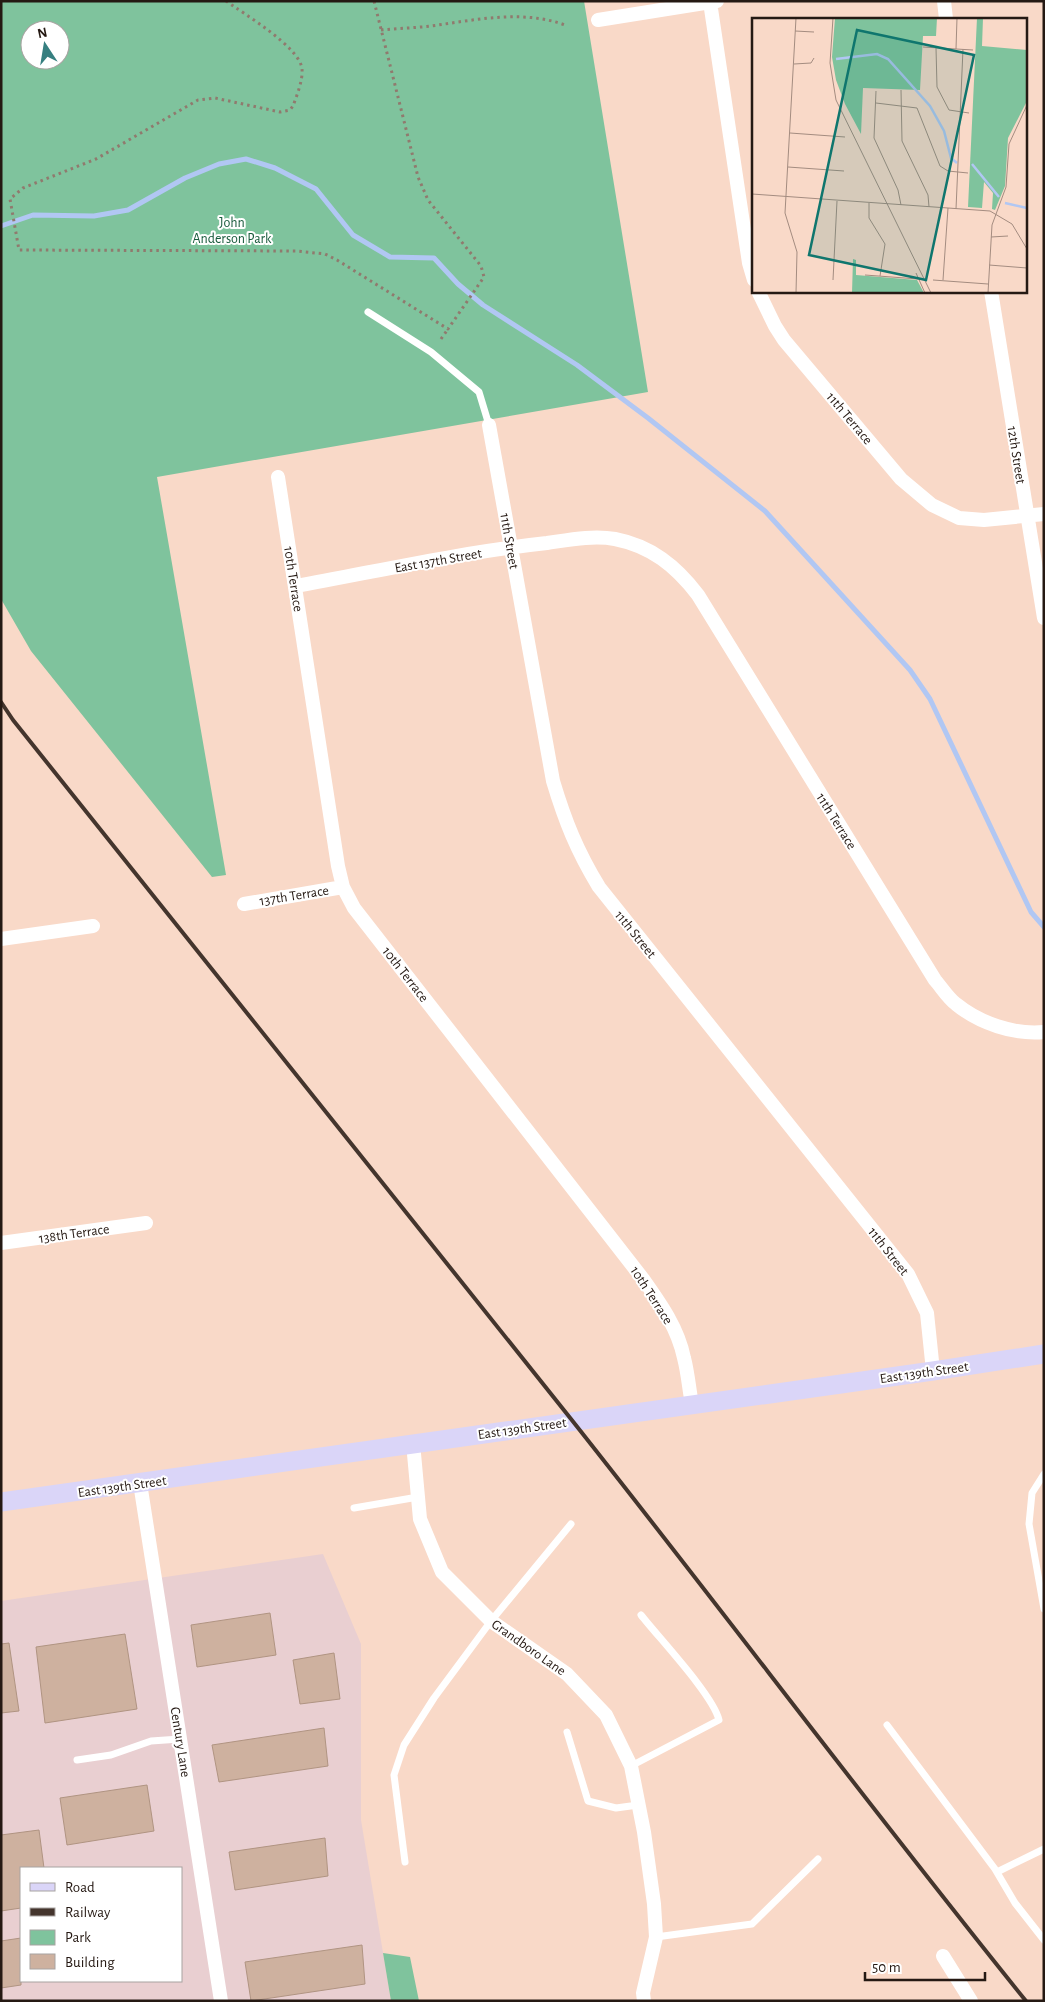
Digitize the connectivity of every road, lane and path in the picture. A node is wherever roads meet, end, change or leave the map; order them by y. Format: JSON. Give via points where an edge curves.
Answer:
{"nodes":[{"id":1,"x":226,"y":1,"type":"edge"},
{"id":2,"x":374,"y":1,"type":"edge"},
{"id":3,"x":944,"y":1,"type":"edge"},
{"id":4,"x":713,"y":2,"type":"edge"},
{"id":5,"x":946,"y":18,"type":"edge"},
{"id":6,"x":598,"y":20,"type":"dead end"},
{"id":7,"x":565,"y":25,"type":"dead end"},
{"id":8,"x":380,"y":30,"type":"junction"},
{"id":9,"x":752,"y":275,"type":"edge"},
{"id":10,"x":758,"y":292,"type":"edge"},
{"id":11,"x":990,"y":292,"type":"edge"},
{"id":12,"x":368,"y":312,"type":"dead end"},
{"id":13,"x":448,"y":329,"type":"junction"},
{"id":14,"x":441,"y":339,"type":"dead end"},
{"id":15,"x":489,"y":426,"type":"joint"},
{"id":16,"x":278,"y":477,"type":"dead end"},
{"id":17,"x":1044,"y":514,"type":"edge"},
{"id":18,"x":1027,"y":517,"type":"junction"},
{"id":19,"x":511,"y":547,"type":"junction"},
{"id":20,"x":666,"y":561,"type":"joint"},
{"id":21,"x":296,"y":586,"type":"junction"},
{"id":22,"x":1044,"y":618,"type":"edge"},
{"id":23,"x":343,"y":887,"type":"junction"},
{"id":24,"x":244,"y":904,"type":"dead end"},
{"id":25,"x":93,"y":926,"type":"dead end"},
{"id":26,"x":1,"y":939,"type":"edge"},
{"id":27,"x":1044,"y":1032,"type":"edge"},
{"id":28,"x":146,"y":1223,"type":"dead end"},
{"id":29,"x":1,"y":1243,"type":"edge"},
{"id":30,"x":1044,"y":1354,"type":"edge"},
{"id":31,"x":933,"y":1372,"type":"junction"},
{"id":32,"x":692,"y":1404,"type":"junction"},
{"id":33,"x":413,"y":1443,"type":"junction"},
{"id":34,"x":1044,"y":1474,"type":"edge"},
{"id":35,"x":140,"y":1483,"type":"junction"},
{"id":36,"x":418,"y":1497,"type":"junction"},
{"id":37,"x":1,"y":1502,"type":"edge"},
{"id":38,"x":354,"y":1508,"type":"dead end"},
{"id":39,"x":571,"y":1524,"type":"dead end"},
{"id":40,"x":1044,"y":1608,"type":"edge"},
{"id":41,"x":641,"y":1615,"type":"dead end"},
{"id":42,"x":491,"y":1621,"type":"junction"},
{"id":43,"x":888,"y":1725,"type":"dead end"},
{"id":44,"x":567,"y":1732,"type":"dead end"},
{"id":45,"x":180,"y":1739,"type":"junction"},
{"id":46,"x":77,"y":1760,"type":"dead end"},
{"id":47,"x":631,"y":1766,"type":"junction"},
{"id":48,"x":638,"y":1805,"type":"junction"},
{"id":49,"x":1044,"y":1849,"type":"edge"},
{"id":50,"x":818,"y":1859,"type":"dead end"},
{"id":51,"x":405,"y":1862,"type":"dead end"},
{"id":52,"x":997,"y":1872,"type":"junction"},
{"id":53,"x":656,"y":1937,"type":"junction"},
{"id":54,"x":1044,"y":1940,"type":"edge"},
{"id":55,"x":943,"y":1956,"type":"dead end"},
{"id":56,"x":221,"y":2001,"type":"edge"},
{"id":57,"x":644,"y":2001,"type":"edge"},
{"id":58,"x":971,"y":2001,"type":"edge"}],
"edges":[{"from":1,"to":13,"type":"path","via":[[290,47],[300,60],[302,70],[298,93],[290,110],[280,112],[215,98],[198,100],[96,159],[18,191],[10,199],[19,250],[326,254]]},
{"from":2,"to":8,"type":"path"},
{"from":3,"to":5,"type":"street"},
{"from":4,"to":6,"type":"street"},
{"from":4,"to":9,"type":"street"},
{"from":7,"to":8,"type":"path","via":[[542,18],[491,18]]},
{"from":8,"to":13,"type":"path","via":[[422,189],[481,266],[484,277]]},
{"from":10,"to":18,"type":"street","name":"11th Terrace","via":[[784,340],[901,479],[932,506],[959,518]]},
{"from":11,"to":18,"type":"street","name":"12th Street"},
{"from":12,"to":15,"type":"lane","via":[[431,352],[479,392]]},
{"from":13,"to":14,"type":"path"},
{"from":15,"to":19,"type":"street","name":"11th Street"},
{"from":16,"to":21,"type":"street","name":"10th Terrace"},
{"from":17,"to":18,"type":"street","name":"11th Terrace"},
{"from":18,"to":22,"type":"street","name":"12th Street"},
{"from":19,"to":20,"type":"street","name":"East 137th Street","via":[[590,538],[615,539],[655,553]]},
{"from":19,"to":21,"type":"street","name":"East 137th Street"},
{"from":19,"to":31,"type":"street","name":"11th Street","via":[[553,781],[565,822],[583,861],[599,887],[908,1274],[927,1313]]},
{"from":20,"to":27,"type":"street","name":"11th Terrace","via":[[698,594],[935,980],[955,1004],[981,1019],[1012,1031]]},
{"from":21,"to":23,"type":"street","name":"10th Terrace"},
{"from":23,"to":24,"type":"street","name":"137th Terrace"},
{"from":23,"to":32,"type":"street","name":"10th Terrace","via":[[354,908],[648,1286],[677,1336]]},
{"from":25,"to":26,"type":"street"},
{"from":28,"to":29,"type":"street","name":"138th Terrace"},
{"from":30,"to":31,"type":"street","name":"East 139th Street"},
{"from":31,"to":32,"type":"street","name":"East 139th Street"},
{"from":32,"to":33,"type":"street","name":"East 139th Street"},
{"from":33,"to":35,"type":"street","name":"East 139th Street"},
{"from":33,"to":36,"type":"street","name":"Grandboro Lane"},
{"from":34,"to":40,"type":"lane","via":[[1032,1493],[1029,1524]]},
{"from":35,"to":37,"type":"street","name":"East 139th Street"},
{"from":35,"to":45,"type":"street","name":"Century Lane"},
{"from":36,"to":38,"type":"lane"},
{"from":36,"to":42,"type":"street","name":"Grandboro Lane","via":[[420,1519],[442,1572]]},
{"from":39,"to":42,"type":"lane"},
{"from":41,"to":47,"type":"lane","via":[[703,1691],[719,1720]]},
{"from":42,"to":47,"type":"street","name":"Grandboro Lane","via":[[567,1674],[606,1715]]},
{"from":42,"to":51,"type":"lane","via":[[404,1745],[394,1775]]},
{"from":43,"to":52,"type":"lane"},
{"from":44,"to":48,"type":"lane","via":[[588,1801],[616,1808]]},
{"from":45,"to":46,"type":"lane","via":[[151,1741],[111,1755]]},
{"from":45,"to":56,"type":"street","name":"Century Lane"},
{"from":47,"to":48,"type":"street","name":"Grandboro Lane"},
{"from":48,"to":53,"type":"street","name":"Grandboro Lane"},
{"from":49,"to":52,"type":"lane"},
{"from":50,"to":53,"type":"lane","via":[[752,1924]]},
{"from":52,"to":54,"type":"lane","via":[[1015,1904]]},
{"from":53,"to":57,"type":"street","name":"Grandboro Lane"},
{"from":55,"to":58,"type":"street"}]}
